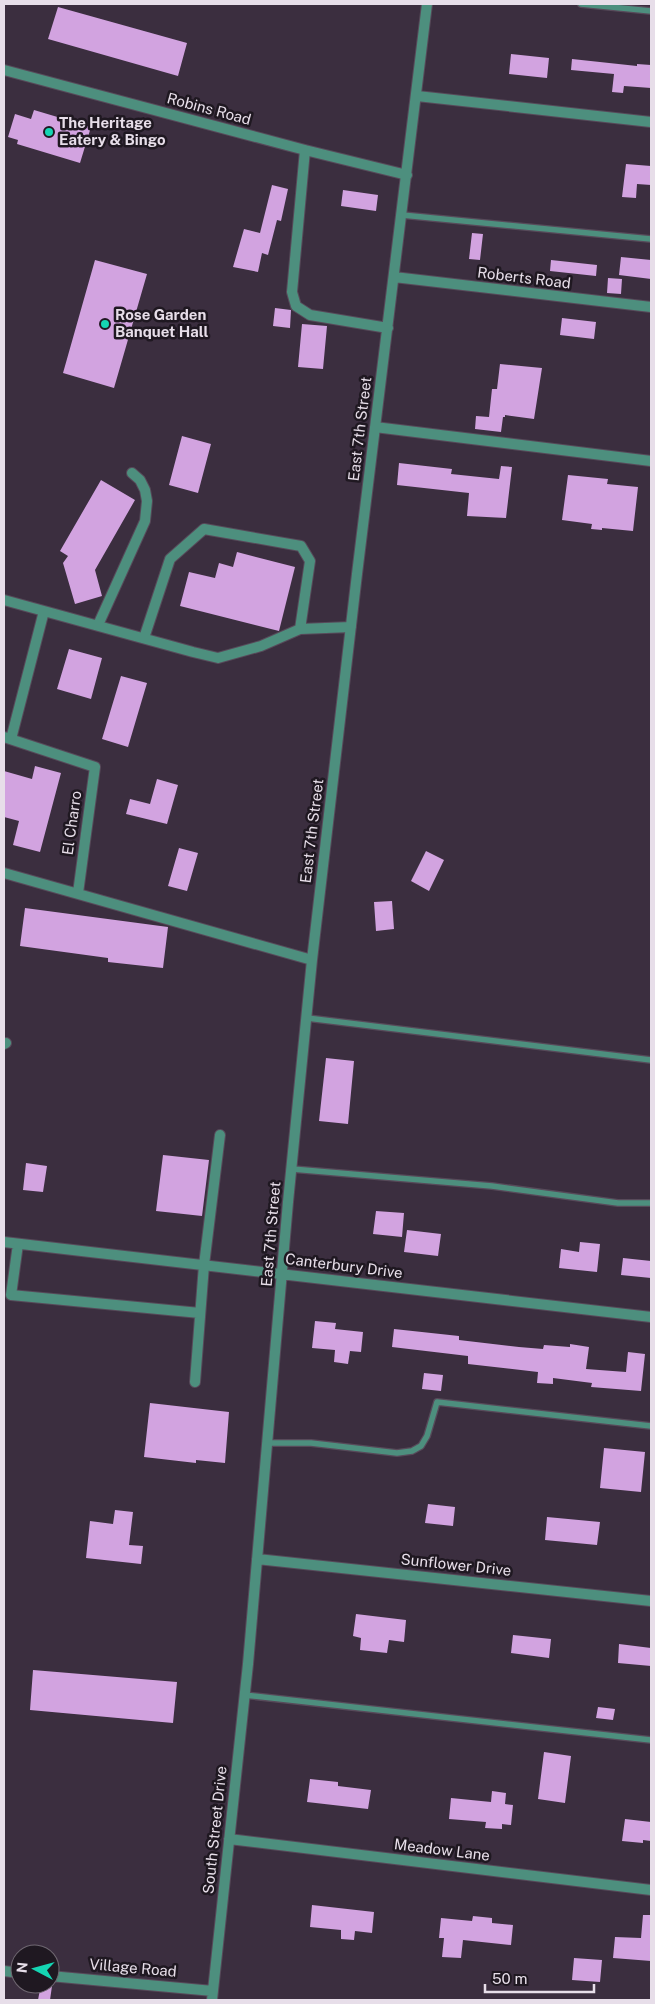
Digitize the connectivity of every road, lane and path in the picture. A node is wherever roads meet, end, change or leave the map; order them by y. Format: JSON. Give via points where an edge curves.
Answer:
{"nodes":[{"id":1,"x":428,"y":4,"type":"edge"},
{"id":2,"x":581,"y":4,"type":"edge"},
{"id":3,"x":651,"y":11,"type":"edge"},
{"id":4,"x":4,"y":70,"type":"edge"},
{"id":5,"x":417,"y":96,"type":"junction"},
{"id":6,"x":651,"y":122,"type":"edge"},
{"id":7,"x":305,"y":150,"type":"junction"},
{"id":8,"x":407,"y":175,"type":"junction"},
{"id":9,"x":402,"y":215,"type":"junction"},
{"id":10,"x":651,"y":239,"type":"edge"},
{"id":11,"x":394,"y":278,"type":"junction"},
{"id":12,"x":651,"y":307,"type":"edge"},
{"id":13,"x":388,"y":328,"type":"junction"},
{"id":14,"x":375,"y":427,"type":"junction"},
{"id":15,"x":651,"y":461,"type":"edge"},
{"id":16,"x":132,"y":473,"type":"dead end"},
{"id":17,"x":4,"y":600,"type":"edge"},
{"id":18,"x":44,"y":611,"type":"junction"},
{"id":19,"x":98,"y":625,"type":"junction"},
{"id":20,"x":351,"y":628,"type":"junction"},
{"id":21,"x":300,"y":629,"type":"junction"},
{"id":22,"x":144,"y":638,"type":"junction"},
{"id":23,"x":8,"y":738,"type":"edge"},
{"id":24,"x":4,"y":873,"type":"edge"},
{"id":25,"x":78,"y":893,"type":"junction"},
{"id":26,"x":312,"y":960,"type":"junction"},
{"id":27,"x":307,"y":1018,"type":"junction"},
{"id":28,"x":651,"y":1060,"type":"edge"},
{"id":29,"x":220,"y":1135,"type":"dead end"},
{"id":30,"x":292,"y":1169,"type":"junction"},
{"id":31,"x":651,"y":1203,"type":"edge"},
{"id":32,"x":4,"y":1242,"type":"edge"},
{"id":33,"x":18,"y":1244,"type":"junction"},
{"id":34,"x":204,"y":1265,"type":"junction"},
{"id":35,"x":282,"y":1274,"type":"junction"},
{"id":36,"x":200,"y":1313,"type":"junction"},
{"id":37,"x":651,"y":1317,"type":"edge"},
{"id":38,"x":195,"y":1382,"type":"dead end"},
{"id":39,"x":651,"y":1426,"type":"edge"},
{"id":40,"x":267,"y":1443,"type":"junction"},
{"id":41,"x":257,"y":1559,"type":"junction"},
{"id":42,"x":651,"y":1601,"type":"edge"},
{"id":43,"x":248,"y":1664,"type":"joint"},
{"id":44,"x":244,"y":1695,"type":"junction"},
{"id":45,"x":651,"y":1740,"type":"edge"},
{"id":46,"x":229,"y":1839,"type":"junction"},
{"id":47,"x":651,"y":1890,"type":"edge"},
{"id":48,"x":60,"y":1977,"type":"edge"},
{"id":49,"x":213,"y":1995,"type":"edge"}],
"edges":[{"from":1,"to":5,"type":"street","name":"East 7th Street"},
{"from":2,"to":3,"type":"lane"},
{"from":4,"to":7,"type":"street","name":"Robins Road"},
{"from":5,"to":6,"type":"street"},
{"from":5,"to":8,"type":"street","name":"East 7th Street"},
{"from":7,"to":8,"type":"street","name":"Robins Road"},
{"from":7,"to":13,"type":"street","via":[[292,292],[296,306],[310,315]]},
{"from":8,"to":9,"type":"street","name":"East 7th Street"},
{"from":9,"to":10,"type":"lane"},
{"from":9,"to":11,"type":"street","name":"East 7th Street"},
{"from":11,"to":12,"type":"street","name":"Roberts Road"},
{"from":11,"to":13,"type":"street","name":"East 7th Street"},
{"from":13,"to":14,"type":"street","name":"East 7th Street"},
{"from":14,"to":15,"type":"street"},
{"from":14,"to":20,"type":"street","name":"East 7th Street"},
{"from":16,"to":19,"type":"street","via":[[145,490],[145,521]]},
{"from":17,"to":18,"type":"street"},
{"from":18,"to":19,"type":"street"},
{"from":18,"to":23,"type":"street"},
{"from":19,"to":22,"type":"street"},
{"from":20,"to":21,"type":"street"},
{"from":20,"to":26,"type":"street","name":"East 7th Street"},
{"from":21,"to":22,"type":"street","via":[[260,646],[218,658]]},
{"from":21,"to":22,"type":"street","via":[[310,561],[301,546],[204,529],[170,559]]},
{"from":23,"to":25,"type":"street","name":"El Charro","via":[[95,767]]},
{"from":24,"to":25,"type":"street"},
{"from":25,"to":26,"type":"street"},
{"from":26,"to":27,"type":"street","name":"East 7th Street"},
{"from":27,"to":28,"type":"lane"},
{"from":27,"to":30,"type":"street","name":"East 7th Street"},
{"from":29,"to":34,"type":"street"},
{"from":30,"to":31,"type":"lane","via":[[492,1186],[618,1203]]},
{"from":30,"to":35,"type":"street","name":"East 7th Street"},
{"from":32,"to":33,"type":"street","name":"Canterbury Drive"},
{"from":33,"to":34,"type":"street","name":"Canterbury Drive"},
{"from":33,"to":36,"type":"street","via":[[11,1295]]},
{"from":34,"to":35,"type":"street","name":"Canterbury Drive"},
{"from":34,"to":36,"type":"street"},
{"from":35,"to":37,"type":"street","name":"Canterbury Drive"},
{"from":35,"to":40,"type":"street","name":"East 7th Street"},
{"from":36,"to":38,"type":"street"},
{"from":39,"to":40,"type":"lane","via":[[437,1402],[427,1436],[421,1446],[412,1451],[397,1453],[311,1443]]},
{"from":40,"to":41,"type":"street","name":"East 7th Street"},
{"from":41,"to":42,"type":"street","name":"Sunflower Drive"},
{"from":41,"to":43,"type":"street","name":"East 7th Street"},
{"from":43,"to":44,"type":"street","name":"South Street Drive"},
{"from":44,"to":45,"type":"lane"},
{"from":44,"to":46,"type":"street","name":"South Street Drive"},
{"from":46,"to":47,"type":"street","name":"Meadow Lane"},
{"from":46,"to":49,"type":"street","name":"South Street Drive"},
{"from":48,"to":49,"type":"street","name":"Village Road"}]}
